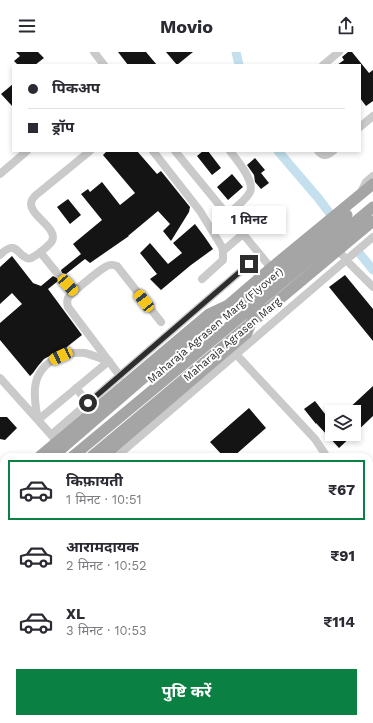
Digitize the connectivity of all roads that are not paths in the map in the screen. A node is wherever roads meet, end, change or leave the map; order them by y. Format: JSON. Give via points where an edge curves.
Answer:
{"nodes":[{"id":1,"x":94,"y":52,"type":"edge"},
{"id":2,"x":339,"y":52,"type":"edge"},
{"id":3,"x":103,"y":64,"type":"edge"},
{"id":4,"x":324,"y":64,"type":"edge"},
{"id":5,"x":373,"y":116,"type":"edge"},
{"id":6,"x":361,"y":127,"type":"edge"},
{"id":7,"x":27,"y":152,"type":"edge"},
{"id":8,"x":89,"y":152,"type":"edge"},
{"id":9,"x":154,"y":152,"type":"edge"},
{"id":10,"x":176,"y":152,"type":"edge"},
{"id":11,"x":231,"y":152,"type":"edge"},
{"id":12,"x":319,"y":152,"type":"edge"},
{"id":13,"x":332,"y":152,"type":"edge"},
{"id":14,"x":0,"y":174,"type":"edge"},
{"id":15,"x":373,"y":176,"type":"edge"},
{"id":16,"x":373,"y":184,"type":"edge"},
{"id":17,"x":373,"y":194,"type":"edge"},
{"id":18,"x":358,"y":196,"type":"junction"},
{"id":19,"x":373,"y":207,"type":"edge"},
{"id":20,"x":227,"y":215,"type":"junction"},
{"id":21,"x":373,"y":220,"type":"edge"},
{"id":22,"x":243,"y":234,"type":"junction"},
{"id":23,"x":373,"y":237,"type":"edge"},
{"id":24,"x":339,"y":249,"type":"junction"},
{"id":25,"x":223,"y":251,"type":"junction"},
{"id":26,"x":40,"y":252,"type":"junction"},
{"id":27,"x":0,"y":255,"type":"edge"},
{"id":28,"x":346,"y":259,"type":"junction"},
{"id":29,"x":249,"y":264,"type":"dead end"},
{"id":30,"x":271,"y":268,"type":"junction"},
{"id":31,"x":202,"y":278,"type":"dead end"},
{"id":32,"x":373,"y":287,"type":"edge"},
{"id":33,"x":74,"y":292,"type":"junction"},
{"id":34,"x":257,"y":297,"type":"junction"},
{"id":35,"x":161,"y":322,"type":"dead end"},
{"id":36,"x":227,"y":343,"type":"junction"},
{"id":37,"x":236,"y":354,"type":"junction"},
{"id":38,"x":109,"y":361,"type":"junction"},
{"id":39,"x":120,"y":376,"type":"junction"},
{"id":40,"x":0,"y":378,"type":"edge"},
{"id":41,"x":76,"y":388,"type":"junction"},
{"id":42,"x":88,"y":403,"type":"junction"},
{"id":43,"x":38,"y":420,"type":"junction"},
{"id":44,"x":51,"y":435,"type":"junction"},
{"id":45,"x":60,"y":452,"type":"edge"},
{"id":46,"x":44,"y":453,"type":"edge"},
{"id":47,"x":77,"y":453,"type":"edge"},
{"id":48,"x":96,"y":453,"type":"edge"},
{"id":49,"x":107,"y":453,"type":"edge"},
{"id":50,"x":121,"y":453,"type":"edge"},
{"id":51,"x":324,"y":453,"type":"edge"}],
"edges":[{"from":1,"to":3,"type":"street"},
{"from":2,"to":4,"type":"street"},
{"from":5,"to":6,"type":"street"},
{"from":7,"to":14,"type":"street"},
{"from":8,"to":26,"type":"street","via":[[32,200],[33,210],[53,235],[50,244]]},
{"from":9,"to":25,"type":"street","via":[[200,211]]},
{"from":10,"to":20,"type":"street"},
{"from":11,"to":20,"type":"street","via":[[248,178],[250,191]]},
{"from":12,"to":13,"type":"street","via":[[324,156]]},
{"from":15,"to":18,"type":"street"},
{"from":16,"to":18,"type":"main road"},
{"from":17,"to":34,"type":"main road","name":"Maharaja Agrasen Marg (Flyover)"},
{"from":18,"to":30,"type":"main road"},
{"from":19,"to":34,"type":"main road","name":"Maharaja Agrasen Marg (Flyover)"},
{"from":20,"to":22,"type":"street"},
{"from":21,"to":24,"type":"main road","name":"Maharaja Agrasen Marg"},
{"from":22,"to":25,"type":"street"},
{"from":22,"to":30,"type":"street"},
{"from":23,"to":28,"type":"street"},
{"from":24,"to":28,"type":"street"},
{"from":24,"to":36,"type":"main road","name":"Maharaja Agrasen Marg"},
{"from":25,"to":31,"type":"street","via":[[223,260]]},
{"from":26,"to":27,"type":"street","via":[[28,259],[12,247]]},
{"from":26,"to":33,"type":"street"},
{"from":28,"to":32,"type":"street"},
{"from":28,"to":37,"type":"street"},
{"from":29,"to":39,"type":"street"},
{"from":30,"to":45,"type":"main road"},
{"from":33,"to":35,"type":"street","via":[[108,265],[116,266]]},
{"from":33,"to":38,"type":"street","via":[[68,299],[68,307]]},
{"from":34,"to":45,"type":"main road","name":"Maharaja Agrasen Marg (Flyover)","bridge":true},
{"from":34,"to":46,"type":"main road","bridge":true,"via":[[208,314]]},
{"from":34,"to":47,"type":"main road","name":"Maharaja Agrasen Marg (Flyover)"},
{"from":34,"to":49,"type":"main road","bridge":true,"via":[[247,333]]},
{"from":36,"to":37,"type":"street"},
{"from":36,"to":48,"type":"main road","name":"Maharaja Agrasen Marg"},
{"from":37,"to":50,"type":"street"},
{"from":37,"to":51,"type":"street","via":[[315,439]]},
{"from":38,"to":39,"type":"street"},
{"from":38,"to":41,"type":"street"},
{"from":38,"to":43,"type":"street","via":[[85,353],[61,356],[51,361],[38,375],[35,387],[34,400]]},
{"from":39,"to":42,"type":"street"},
{"from":40,"to":43,"type":"street"},
{"from":41,"to":42,"type":"street"},
{"from":41,"to":43,"type":"street"},
{"from":42,"to":44,"type":"street"},
{"from":43,"to":44,"type":"street"},
{"from":44,"to":45,"type":"street"}]}
